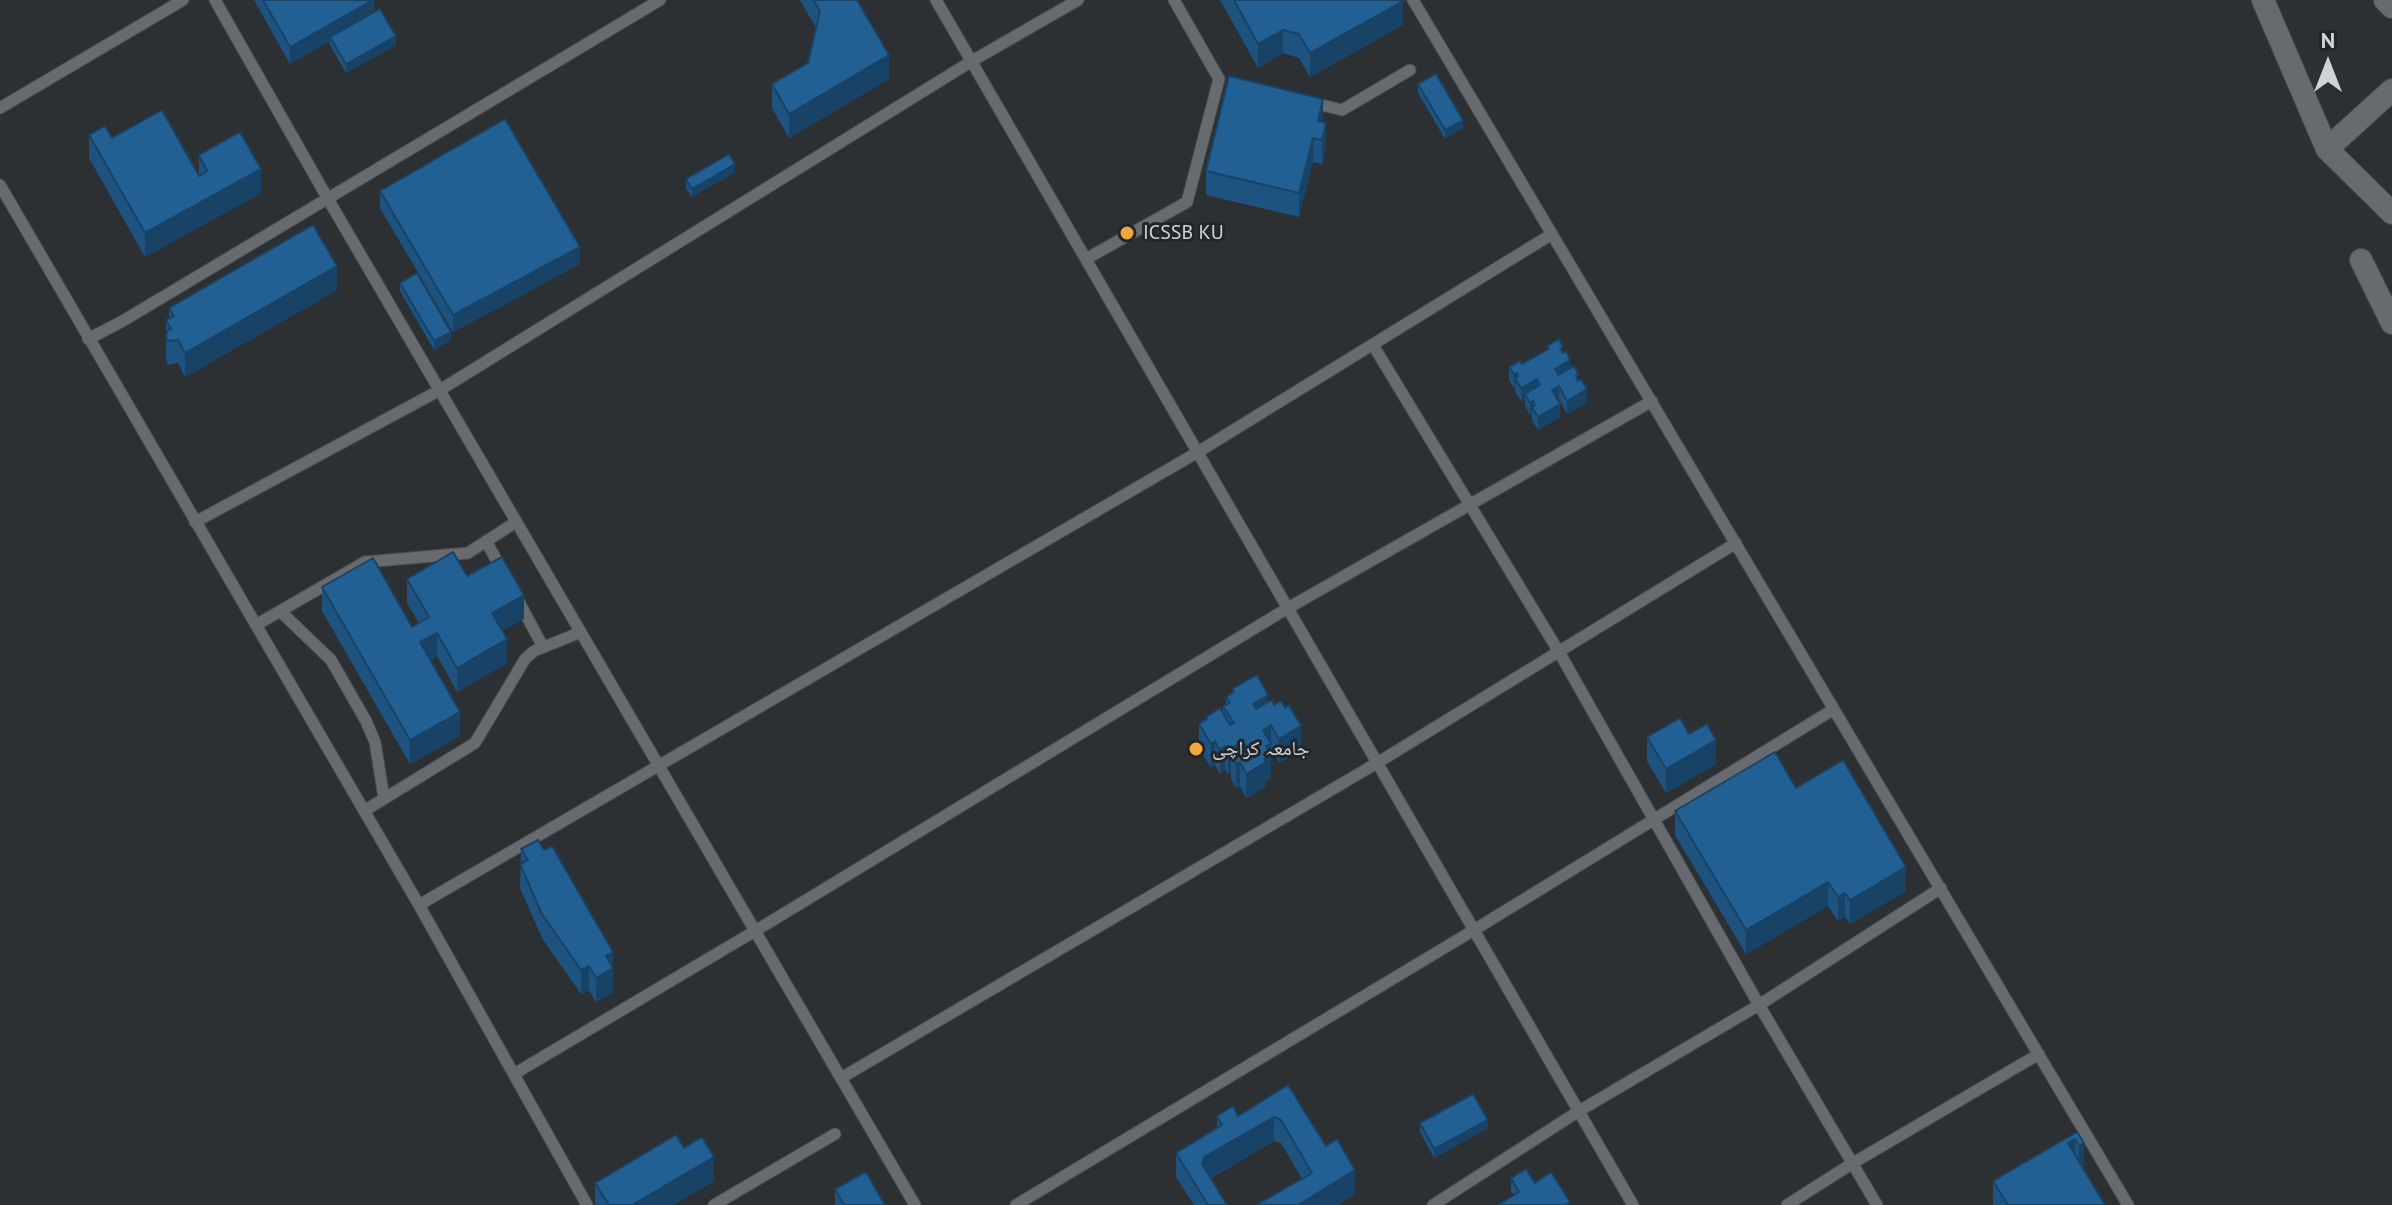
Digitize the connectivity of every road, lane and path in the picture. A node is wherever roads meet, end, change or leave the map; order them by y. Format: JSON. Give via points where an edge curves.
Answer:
{"nodes":[{"id":1,"x":183,"y":0,"type":"edge"},
{"id":2,"x":215,"y":0,"type":"edge"},
{"id":3,"x":660,"y":0,"type":"edge"},
{"id":4,"x":936,"y":0,"type":"edge"},
{"id":5,"x":1078,"y":0,"type":"edge"},
{"id":6,"x":1174,"y":0,"type":"edge"},
{"id":7,"x":1413,"y":0,"type":"edge"},
{"id":8,"x":2263,"y":0,"type":"edge"},
{"id":9,"x":2385,"y":0,"type":"edge"},
{"id":10,"x":2392,"y":7,"type":"edge"},
{"id":11,"x":972,"y":61,"type":"junction"},
{"id":12,"x":1410,"y":70,"type":"dead end"},
{"id":13,"x":1219,"y":79,"type":"junction"},
{"id":14,"x":1234,"y":83,"type":"edge"},
{"id":15,"x":1296,"y":99,"type":"edge"},
{"id":16,"x":2388,"y":102,"type":"edge"},
{"id":17,"x":0,"y":108,"type":"edge"},
{"id":18,"x":2327,"y":149,"type":"junction"},
{"id":19,"x":0,"y":185,"type":"edge"},
{"id":20,"x":328,"y":199,"type":"junction"},
{"id":21,"x":2392,"y":213,"type":"edge"},
{"id":22,"x":1552,"y":234,"type":"junction"},
{"id":23,"x":1086,"y":259,"type":"junction"},
{"id":24,"x":2361,"y":260,"type":"dead end"},
{"id":25,"x":2392,"y":323,"type":"edge"},
{"id":26,"x":88,"y":339,"type":"junction"},
{"id":27,"x":1373,"y":345,"type":"junction"},
{"id":28,"x":440,"y":390,"type":"junction"},
{"id":29,"x":1652,"y":401,"type":"junction"},
{"id":30,"x":1198,"y":452,"type":"junction"},
{"id":31,"x":1468,"y":505,"type":"junction"},
{"id":32,"x":195,"y":522,"type":"junction"},
{"id":33,"x":516,"y":522,"type":"junction"},
{"id":34,"x":486,"y":541,"type":"junction"},
{"id":35,"x":1736,"y":543,"type":"junction"},
{"id":36,"x":1288,"y":608,"type":"junction"},
{"id":37,"x":280,"y":611,"type":"junction"},
{"id":38,"x":256,"y":625,"type":"junction"},
{"id":39,"x":581,"y":632,"type":"junction"},
{"id":40,"x":543,"y":647,"type":"junction"},
{"id":41,"x":1559,"y":652,"type":"junction"},
{"id":42,"x":1834,"y":709,"type":"junction"},
{"id":43,"x":1377,"y":763,"type":"junction"},
{"id":44,"x":659,"y":767,"type":"junction"},
{"id":45,"x":384,"y":798,"type":"junction"},
{"id":46,"x":364,"y":811,"type":"junction"},
{"id":47,"x":1654,"y":820,"type":"junction"},
{"id":48,"x":1941,"y":888,"type":"junction"},
{"id":49,"x":419,"y":905,"type":"junction"},
{"id":50,"x":1474,"y":930,"type":"junction"},
{"id":51,"x":755,"y":931,"type":"junction"},
{"id":52,"x":1759,"y":1005,"type":"junction"},
{"id":53,"x":2039,"y":1054,"type":"junction"},
{"id":54,"x":514,"y":1074,"type":"junction"},
{"id":55,"x":841,"y":1078,"type":"junction"},
{"id":56,"x":1579,"y":1111,"type":"junction"},
{"id":57,"x":835,"y":1134,"type":"dead end"},
{"id":58,"x":1853,"y":1163,"type":"junction"},
{"id":59,"x":1436,"y":1204,"type":"edge"},
{"id":60,"x":587,"y":1205,"type":"edge"},
{"id":61,"x":714,"y":1205,"type":"edge"},
{"id":62,"x":915,"y":1205,"type":"edge"},
{"id":63,"x":1016,"y":1205,"type":"edge"},
{"id":64,"x":1633,"y":1205,"type":"edge"},
{"id":65,"x":1787,"y":1205,"type":"edge"},
{"id":66,"x":1877,"y":1205,"type":"edge"},
{"id":67,"x":2128,"y":1205,"type":"edge"}],
"edges":[{"from":1,"to":17,"type":"lane"},
{"from":2,"to":20,"type":"lane"},
{"from":3,"to":20,"type":"lane"},
{"from":4,"to":11,"type":"lane"},
{"from":5,"to":11,"type":"lane"},
{"from":6,"to":13,"type":"lane"},
{"from":7,"to":22,"type":"lane"},
{"from":8,"to":18,"type":"street"},
{"from":9,"to":10,"type":"street"},
{"from":11,"to":23,"type":"lane"},
{"from":11,"to":28,"type":"lane"},
{"from":12,"to":15,"type":"lane","via":[[1342,110]]},
{"from":13,"to":14,"type":"lane"},
{"from":13,"to":23,"type":"lane","via":[[1187,202]]},
{"from":16,"to":18,"type":"street"},
{"from":18,"to":21,"type":"street"},
{"from":19,"to":26,"type":"lane"},
{"from":20,"to":26,"type":"lane"},
{"from":20,"to":28,"type":"lane"},
{"from":22,"to":27,"type":"lane"},
{"from":22,"to":29,"type":"lane"},
{"from":23,"to":30,"type":"lane"},
{"from":24,"to":25,"type":"street"},
{"from":26,"to":32,"type":"lane"},
{"from":27,"to":30,"type":"lane"},
{"from":27,"to":31,"type":"lane"},
{"from":28,"to":32,"type":"lane"},
{"from":28,"to":33,"type":"lane"},
{"from":29,"to":31,"type":"lane"},
{"from":29,"to":35,"type":"lane"},
{"from":30,"to":36,"type":"lane"},
{"from":30,"to":44,"type":"lane"},
{"from":31,"to":36,"type":"lane"},
{"from":31,"to":41,"type":"lane"},
{"from":32,"to":38,"type":"lane"},
{"from":33,"to":34,"type":"lane"},
{"from":33,"to":39,"type":"lane"},
{"from":34,"to":37,"type":"lane","via":[[468,553],[365,562]]},
{"from":34,"to":40,"type":"lane"},
{"from":35,"to":41,"type":"lane"},
{"from":35,"to":42,"type":"lane"},
{"from":36,"to":43,"type":"lane"},
{"from":36,"to":51,"type":"lane"},
{"from":37,"to":38,"type":"lane"},
{"from":37,"to":45,"type":"lane","via":[[331,660],[366,721]]},
{"from":38,"to":46,"type":"lane"},
{"from":39,"to":40,"type":"lane"},
{"from":39,"to":44,"type":"lane"},
{"from":40,"to":45,"type":"lane","via":[[525,659],[475,743]]},
{"from":41,"to":43,"type":"lane"},
{"from":41,"to":47,"type":"lane"},
{"from":42,"to":47,"type":"lane"},
{"from":42,"to":48,"type":"lane"},
{"from":43,"to":50,"type":"lane"},
{"from":43,"to":55,"type":"lane"},
{"from":44,"to":49,"type":"lane"},
{"from":44,"to":51,"type":"lane"},
{"from":45,"to":46,"type":"lane"},
{"from":46,"to":49,"type":"lane"},
{"from":47,"to":50,"type":"lane"},
{"from":47,"to":52,"type":"lane"},
{"from":48,"to":52,"type":"lane"},
{"from":48,"to":53,"type":"lane"},
{"from":49,"to":54,"type":"lane"},
{"from":50,"to":56,"type":"lane"},
{"from":50,"to":63,"type":"lane"},
{"from":51,"to":54,"type":"lane"},
{"from":51,"to":55,"type":"lane"},
{"from":52,"to":56,"type":"lane"},
{"from":52,"to":58,"type":"lane"},
{"from":53,"to":58,"type":"lane"},
{"from":53,"to":67,"type":"lane"},
{"from":54,"to":60,"type":"lane"},
{"from":55,"to":62,"type":"lane"},
{"from":56,"to":59,"type":"lane"},
{"from":56,"to":64,"type":"lane"},
{"from":57,"to":61,"type":"lane"},
{"from":58,"to":65,"type":"lane"},
{"from":58,"to":66,"type":"lane"}]}
